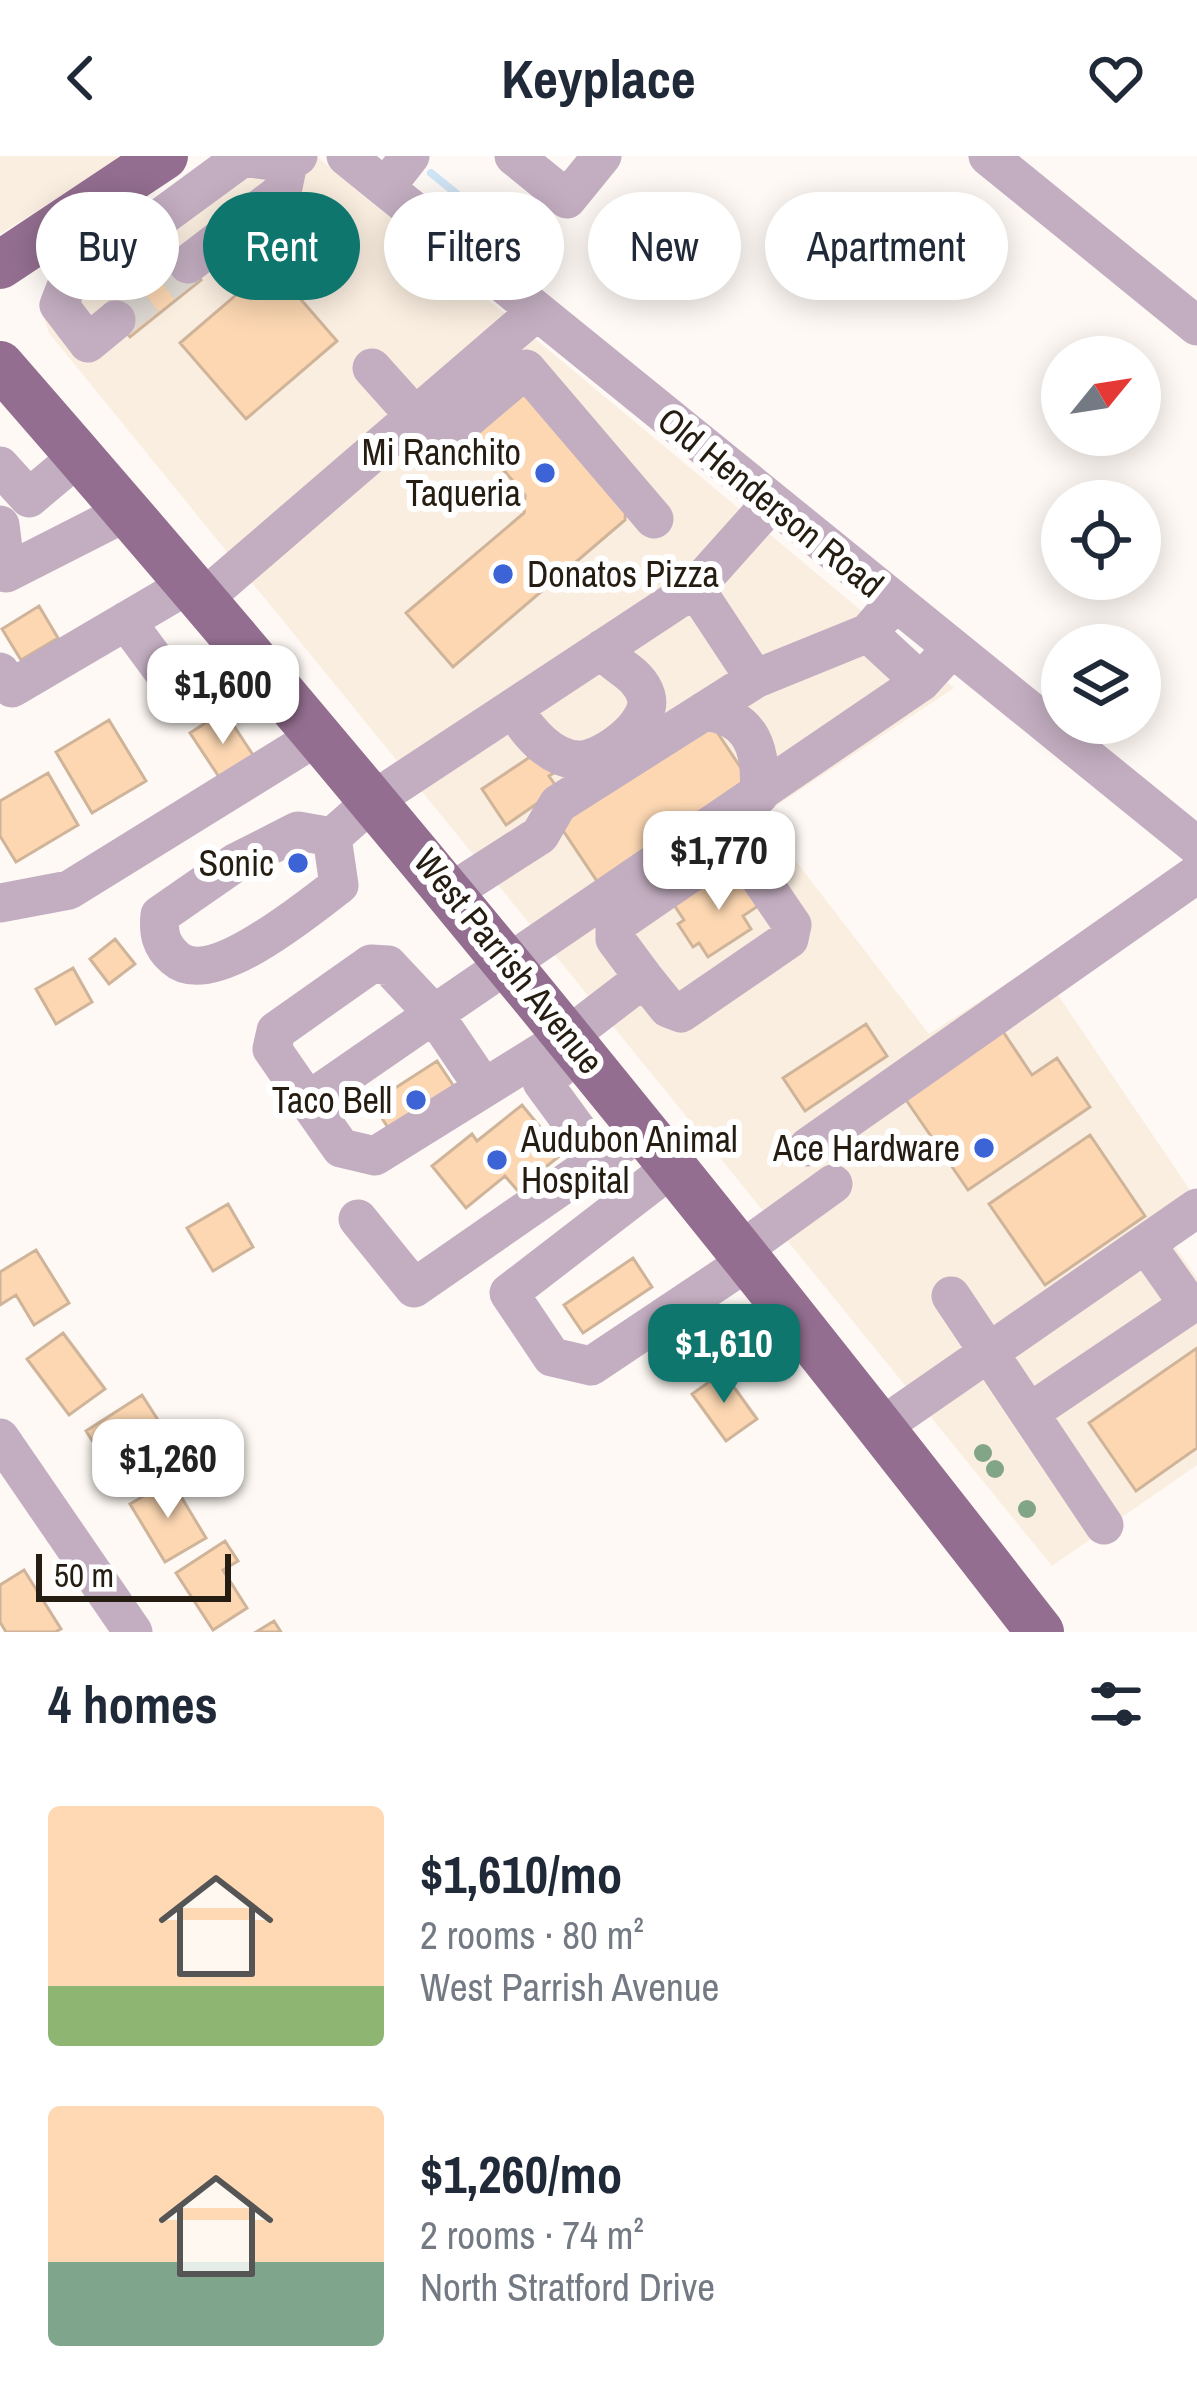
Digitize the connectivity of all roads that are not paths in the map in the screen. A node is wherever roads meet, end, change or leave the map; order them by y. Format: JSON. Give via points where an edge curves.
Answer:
{"nodes":[{"id":1,"x":164,"y":156,"type":"edge"},
{"id":2,"x":346,"y":156,"type":"edge"},
{"id":3,"x":410,"y":156,"type":"edge"},
{"id":4,"x":514,"y":156,"type":"edge"},
{"id":5,"x":602,"y":156,"type":"edge"},
{"id":6,"x":998,"y":159,"type":"edge"},
{"id":7,"x":293,"y":160,"type":"edge"},
{"id":8,"x":385,"y":188,"type":"junction"},
{"id":9,"x":281,"y":192,"type":"edge"},
{"id":10,"x":0,"y":265,"type":"edge"},
{"id":11,"x":536,"y":311,"type":"junction"},
{"id":12,"x":116,"y":320,"type":"tunnel mouth"},
{"id":13,"x":1197,"y":326,"type":"edge"},
{"id":14,"x":575,"y":343,"type":"junction"},
{"id":15,"x":372,"y":368,"type":"dead end"},
{"id":16,"x":7,"y":387,"type":"edge"},
{"id":17,"x":542,"y":387,"type":"junction"},
{"id":18,"x":422,"y":434,"type":"junction"},
{"id":19,"x":79,"y":455,"type":"junction"},
{"id":20,"x":0,"y":466,"type":"edge"},
{"id":21,"x":771,"y":503,"type":"junction"},
{"id":22,"x":15,"y":504,"type":"edge"},
{"id":23,"x":128,"y":511,"type":"junction"},
{"id":24,"x":654,"y":519,"type":"dead end"},
{"id":25,"x":0,"y":525,"type":"edge"},
{"id":26,"x":3,"y":574,"type":"edge"},
{"id":27,"x":695,"y":588,"type":"junction"},
{"id":28,"x":197,"y":591,"type":"junction"},
{"id":29,"x":895,"y":602,"type":"junction"},
{"id":30,"x":126,"y":621,"type":"junction"},
{"id":31,"x":868,"y":633,"type":"junction"},
{"id":32,"x":602,"y":649,"type":"junction"},
{"id":33,"x":951,"y":649,"type":"junction"},
{"id":34,"x":253,"y":655,"type":"junction"},
{"id":35,"x":0,"y":672,"type":"edge"},
{"id":36,"x":755,"y":679,"type":"junction"},
{"id":37,"x":921,"y":682,"type":"junction"},
{"id":38,"x":513,"y":708,"type":"junction"},
{"id":39,"x":704,"y":711,"type":"junction"},
{"id":40,"x":321,"y":734,"type":"junction"},
{"id":41,"x":759,"y":795,"type":"junction"},
{"id":42,"x":375,"y":799,"type":"junction"},
{"id":43,"x":332,"y":837,"type":"dead end"},
{"id":44,"x":1197,"y":846,"type":"edge"},
{"id":45,"x":1197,"y":874,"type":"edge"},
{"id":46,"x":453,"y":891,"type":"junction"},
{"id":47,"x":0,"y":903,"type":"edge"},
{"id":48,"x":510,"y":960,"type":"junction"},
{"id":49,"x":644,"y":979,"type":"junction"},
{"id":50,"x":434,"y":1014,"type":"junction"},
{"id":51,"x":577,"y":1042,"type":"junction"},
{"id":52,"x":484,"y":1088,"type":"junction"},
{"id":53,"x":308,"y":1100,"type":"junction"},
{"id":54,"x":659,"y":1147,"type":"junction"},
{"id":55,"x":808,"y":1147,"type":"dead end"},
{"id":56,"x":600,"y":1161,"type":"junction"},
{"id":57,"x":833,"y":1184,"type":"dead end"},
{"id":58,"x":1197,"y":1208,"type":"edge"},
{"id":59,"x":358,"y":1219,"type":"dead end"},
{"id":60,"x":1145,"y":1244,"type":"junction"},
{"id":61,"x":747,"y":1254,"type":"junction"},
{"id":62,"x":951,"y":1296,"type":"dead end"},
{"id":63,"x":988,"y":1352,"type":"junction"},
{"id":64,"x":1029,"y":1413,"type":"junction"},
{"id":65,"x":881,"y":1427,"type":"junction"},
{"id":66,"x":0,"y":1438,"type":"edge"},
{"id":67,"x":1104,"y":1525,"type":"dead end"},
{"id":68,"x":133,"y":1632,"type":"edge"},
{"id":69,"x":1040,"y":1632,"type":"edge"}],
"edges":[{"from":1,"to":10,"type":"main road"},
{"from":2,"to":8,"type":"street","name":"Old Henderson Road"},
{"from":3,"to":8,"type":"street"},
{"from":4,"to":5,"type":"street","via":[[568,199]]},
{"from":6,"to":13,"type":"street"},
{"from":7,"to":9,"type":"street"},
{"from":7,"to":12,"type":"street","via":[[243,157],[66,286],[59,305],[88,343]]},
{"from":8,"to":11,"type":"street","name":"Old Henderson Road"},
{"from":11,"to":14,"type":"street","name":"Old Henderson Road"},
{"from":11,"to":18,"type":"street"},
{"from":14,"to":17,"type":"street"},
{"from":14,"to":21,"type":"street","name":"Old Henderson Road"},
{"from":15,"to":18,"type":"street"},
{"from":16,"to":19,"type":"main road","name":"West Parrish Avenue"},
{"from":17,"to":18,"type":"street","via":[[526,369]]},
{"from":17,"to":24,"type":"street"},
{"from":18,"to":28,"type":"street"},
{"from":19,"to":22,"type":"street"},
{"from":19,"to":23,"type":"main road","name":"West Parrish Avenue"},
{"from":20,"to":22,"type":"street"},
{"from":21,"to":27,"type":"street"},
{"from":21,"to":29,"type":"street","name":"Old Henderson Road"},
{"from":23,"to":26,"type":"street"},
{"from":23,"to":28,"type":"main road","name":"West Parrish Avenue"},
{"from":25,"to":26,"type":"street"},
{"from":27,"to":32,"type":"street"},
{"from":27,"to":36,"type":"street"},
{"from":28,"to":30,"type":"street"},
{"from":28,"to":34,"type":"main road","name":"West Parrish Avenue"},
{"from":29,"to":31,"type":"street"},
{"from":29,"to":33,"type":"street","name":"Old Henderson Road"},
{"from":30,"to":34,"type":"street","via":[[185,701]]},
{"from":30,"to":35,"type":"street","via":[[13,688]]},
{"from":31,"to":36,"type":"street"},
{"from":31,"to":37,"type":"street"},
{"from":32,"to":38,"type":"street"},
{"from":32,"to":38,"type":"street","via":[[638,681],[646,712],[594,756],[576,760],[552,750]]},
{"from":33,"to":37,"type":"street"},
{"from":33,"to":44,"type":"street","name":"Old Henderson Road"},
{"from":34,"to":40,"type":"main road","name":"West Parrish Avenue"},
{"from":36,"to":39,"type":"street"},
{"from":37,"to":41,"type":"street"},
{"from":38,"to":42,"type":"street"},
{"from":39,"to":41,"type":"street","via":[[733,719],[752,738],[762,760]]},
{"from":39,"to":46,"type":"street","via":[[558,804],[540,835]]},
{"from":40,"to":42,"type":"main road","name":"West Parrish Avenue"},
{"from":40,"to":47,"type":"street","via":[[69,890]]},
{"from":41,"to":48,"type":"street"},
{"from":42,"to":43,"type":"street"},
{"from":42,"to":46,"type":"main road","name":"West Parrish Avenue"},
{"from":45,"to":55,"type":"street"},
{"from":46,"to":48,"type":"main road","name":"West Parrish Avenue"},
{"from":48,"to":50,"type":"street"},
{"from":48,"to":51,"type":"main road","name":"West Parrish Avenue"},
{"from":49,"to":49,"type":"street","via":[[680,1013],[788,939],[792,925],[743,853],[724,850],[615,925],[615,939]]},
{"from":49,"to":51,"type":"street"},
{"from":50,"to":52,"type":"street"},
{"from":50,"to":53,"type":"street"},
{"from":50,"to":53,"type":"street","via":[[388,965],[370,964],[276,1031],[272,1049]]},
{"from":51,"to":52,"type":"street"},
{"from":51,"to":54,"type":"main road","name":"West Parrish Avenue"},
{"from":51,"to":56,"type":"street","via":[[542,1082]]},
{"from":52,"to":53,"type":"street","via":[[375,1156],[341,1148]]},
{"from":54,"to":56,"type":"street"},
{"from":54,"to":61,"type":"main road","name":"West Parrish Avenue"},
{"from":54,"to":61,"type":"street","via":[[613,1213],[616,1232],[536,1295],[554,1337],[583,1353],[654,1302],[693,1300]]},
{"from":56,"to":59,"type":"street","via":[[414,1288]]},
{"from":57,"to":61,"type":"street"},
{"from":58,"to":60,"type":"street"},
{"from":60,"to":63,"type":"street"},
{"from":60,"to":64,"type":"street","via":[[1189,1305]]},
{"from":61,"to":65,"type":"main road","name":"West Parrish Avenue"},
{"from":62,"to":63,"type":"street"},
{"from":63,"to":64,"type":"street"},
{"from":63,"to":65,"type":"street"},
{"from":64,"to":67,"type":"street"},
{"from":65,"to":69,"type":"main road","name":"West Parrish Avenue"},
{"from":66,"to":68,"type":"street"}]}
